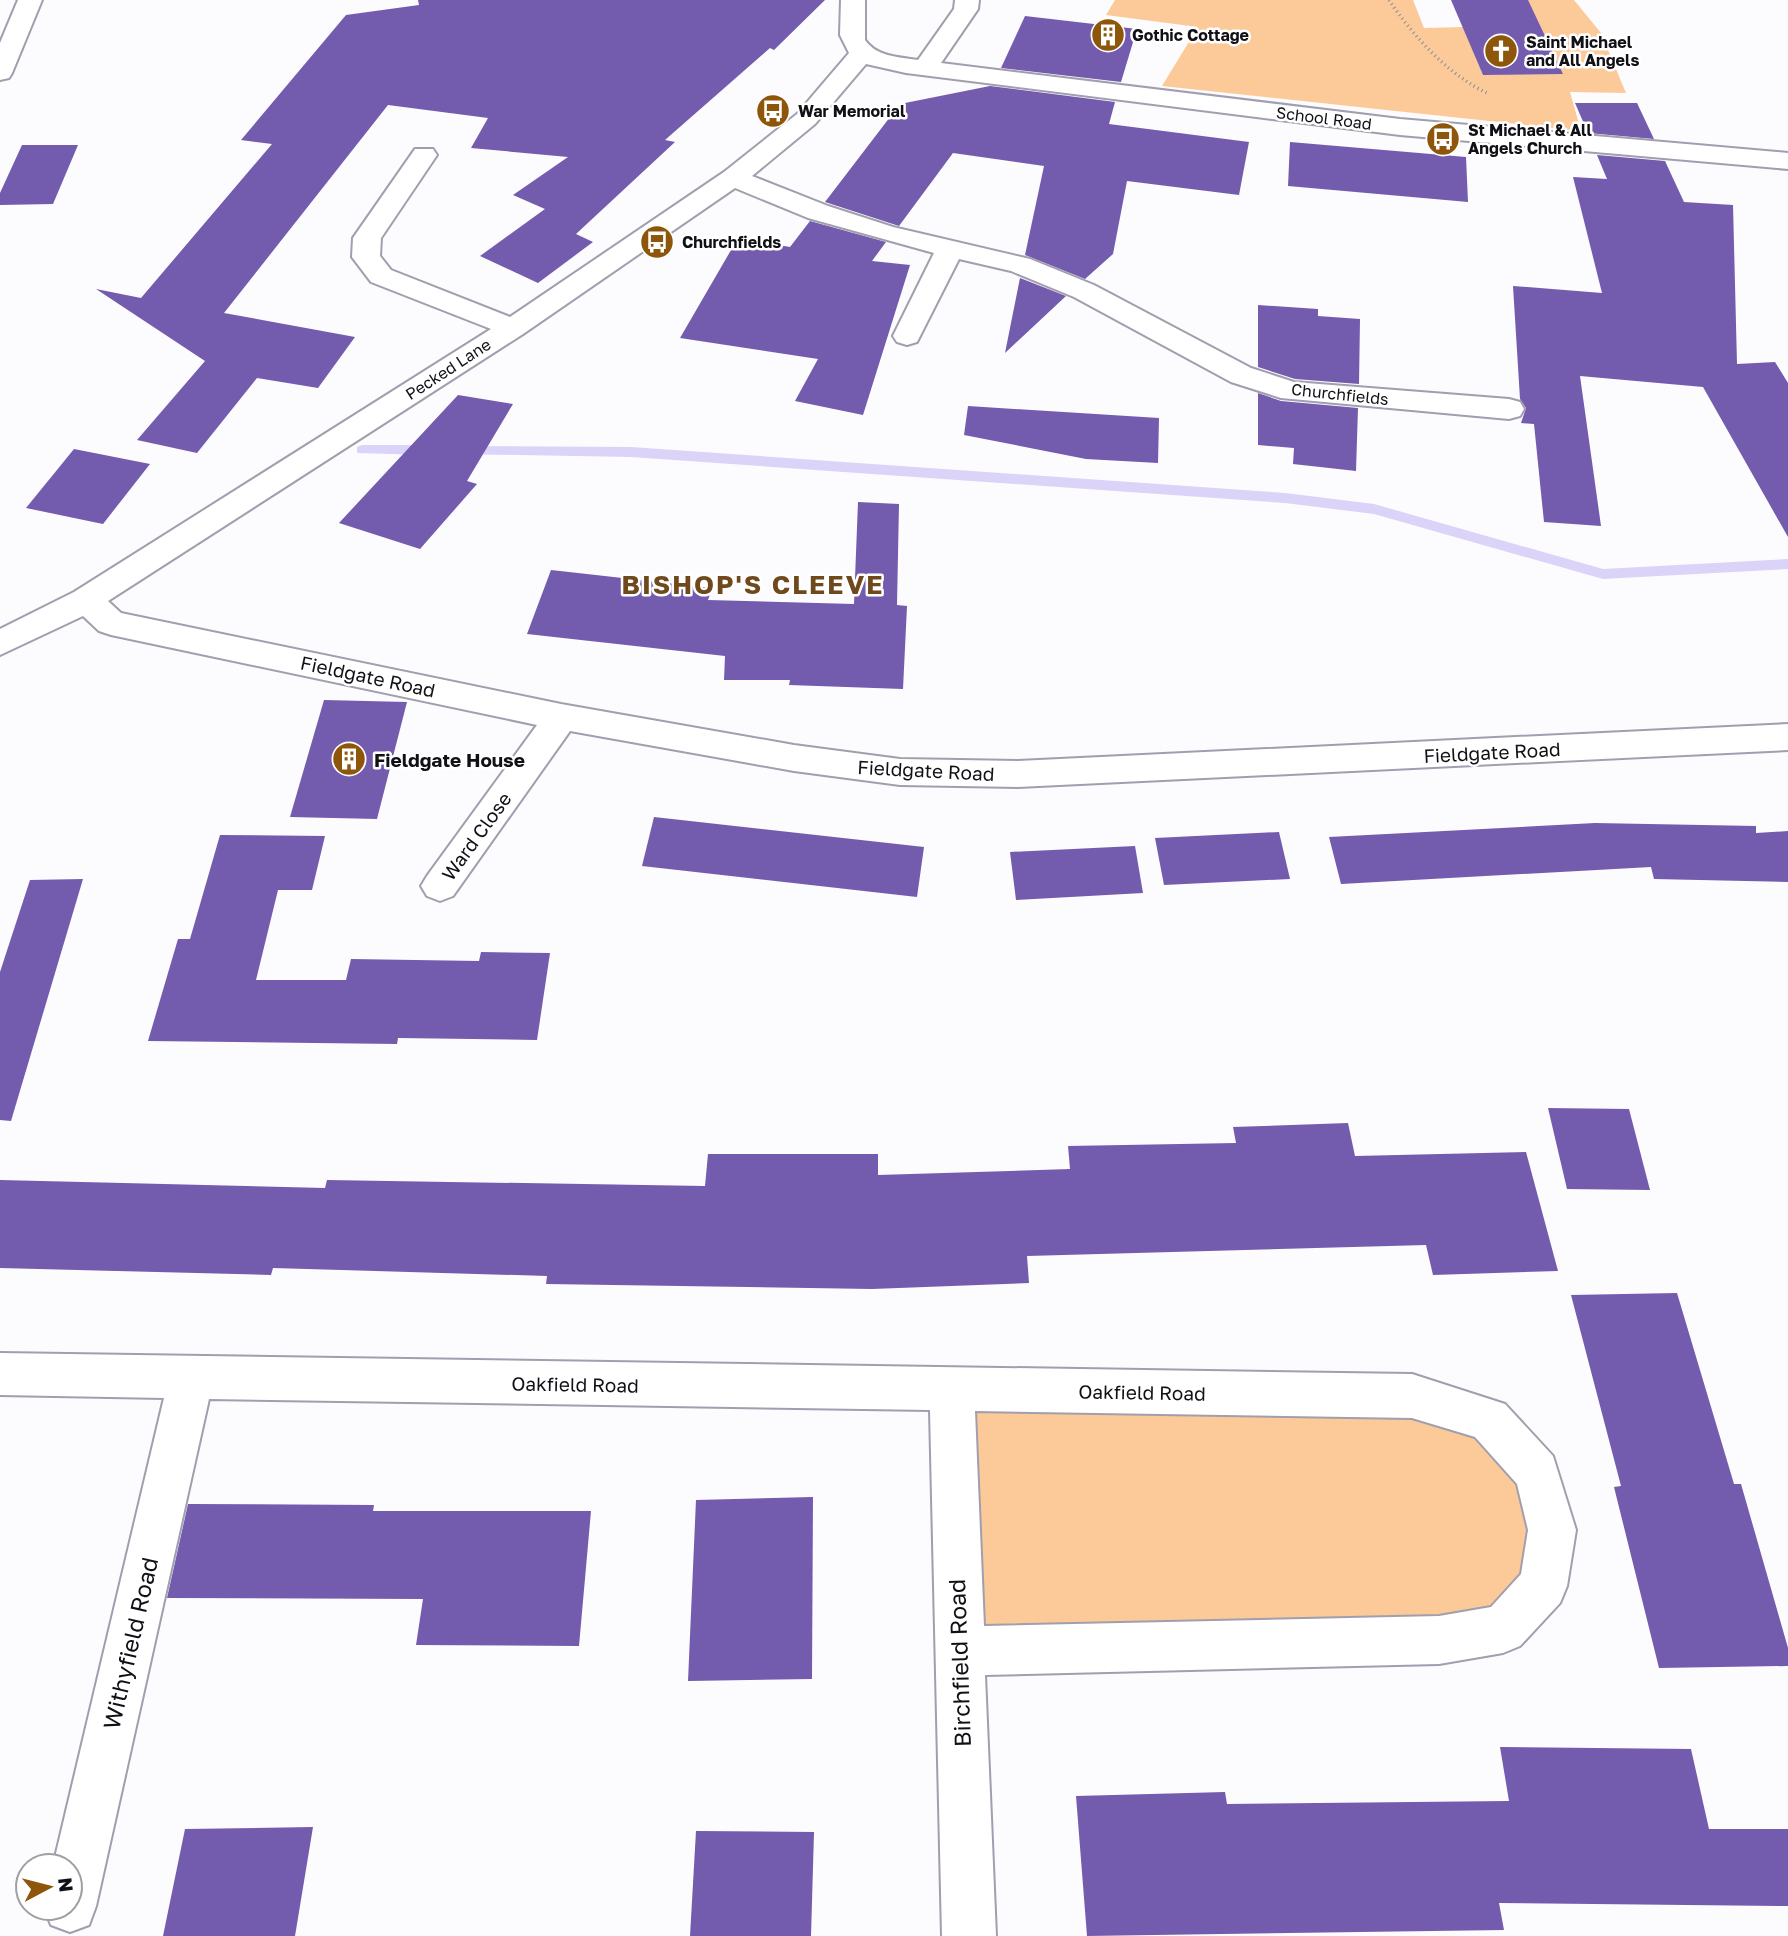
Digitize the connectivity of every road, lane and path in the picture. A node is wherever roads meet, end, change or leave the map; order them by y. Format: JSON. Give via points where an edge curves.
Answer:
{"nodes":[{"id":1,"x":23,"y":0,"type":"edge"},
{"id":2,"x":30,"y":0,"type":"edge"},
{"id":3,"x":853,"y":0,"type":"edge"},
{"id":4,"x":967,"y":0,"type":"edge"},
{"id":5,"x":1390,"y":0,"type":"edge"},
{"id":6,"x":0,"y":2,"type":"edge"},
{"id":7,"x":863,"y":52,"type":"junction"},
{"id":8,"x":925,"y":68,"type":"junction"},
{"id":9,"x":0,"y":73,"type":"edge"},
{"id":10,"x":1490,"y":95,"type":"dead end"},
{"id":11,"x":424,"y":155,"type":"dead end"},
{"id":12,"x":1788,"y":161,"type":"edge"},
{"id":13,"x":733,"y":178,"type":"junction"},
{"id":14,"x":950,"y":248,"type":"junction"},
{"id":15,"x":513,"y":328,"type":"junction"},
{"id":16,"x":907,"y":336,"type":"dead end"},
{"id":17,"x":1508,"y":410,"type":"dead end"},
{"id":18,"x":86,"y":600,"type":"junction"},
{"id":19,"x":0,"y":643,"type":"edge"},
{"id":20,"x":561,"y":717,"type":"junction"},
{"id":21,"x":1788,"y":737,"type":"edge"},
{"id":22,"x":440,"y":886,"type":"dead end"},
{"id":23,"x":0,"y":1374,"type":"edge"},
{"id":24,"x":191,"y":1379,"type":"junction"},
{"id":25,"x":952,"y":1390,"type":"junction"},
{"id":26,"x":959,"y":1651,"type":"junction"},
{"id":27,"x":83,"y":1852,"type":"edge"},
{"id":28,"x":969,"y":1936,"type":"edge"}],
"edges":[{"from":1,"to":6,"type":"street"},
{"from":2,"to":9,"type":"street"},
{"from":3,"to":7,"type":"street","via":[[852,35]]},
{"from":4,"to":8,"type":"street","via":[[966,9]]},
{"from":5,"to":10,"type":"path","via":[[1409,30],[1467,83]]},
{"from":7,"to":8,"type":"street","name":"School Road"},
{"from":7,"to":13,"type":"street","name":"Pecked Lane","via":[[806,119]]},
{"from":8,"to":12,"type":"street","name":"School Road","via":[[1400,127]]},
{"from":11,"to":15,"type":"street","via":[[367,238],[366,257],[381,276]]},
{"from":13,"to":14,"type":"street","name":"Churchfields","via":[[829,215]]},
{"from":13,"to":15,"type":"street","name":"Pecked Lane"},
{"from":14,"to":16,"type":"street"},
{"from":14,"to":17,"type":"street","name":"Churchfields","via":[[1020,265],[1084,291],[1241,375],[1292,391]]},
{"from":15,"to":18,"type":"street","name":"Pecked Lane"},
{"from":18,"to":19,"type":"street","name":"Pecked Lane"},
{"from":18,"to":20,"type":"street","name":"Fieldgate Road","via":[[111,623]]},
{"from":20,"to":21,"type":"street","name":"Fieldgate Road","via":[[794,758],[957,775]]},
{"from":20,"to":22,"type":"street","name":"Ward Close"},
{"from":23,"to":24,"type":"street","name":"Oakfield Road"},
{"from":24,"to":25,"type":"street","name":"Oakfield Road"},
{"from":24,"to":27,"type":"street","name":"Withyfield Road"},
{"from":25,"to":26,"type":"street","name":"Birchfield Road"},
{"from":25,"to":26,"type":"street","name":"Oakfield Road","via":[[1412,1396],[1489,1419],[1537,1472],[1552,1530],[1543,1586],[1503,1629],[1439,1640]]},
{"from":26,"to":28,"type":"street","name":"Birchfield Road"}]}
